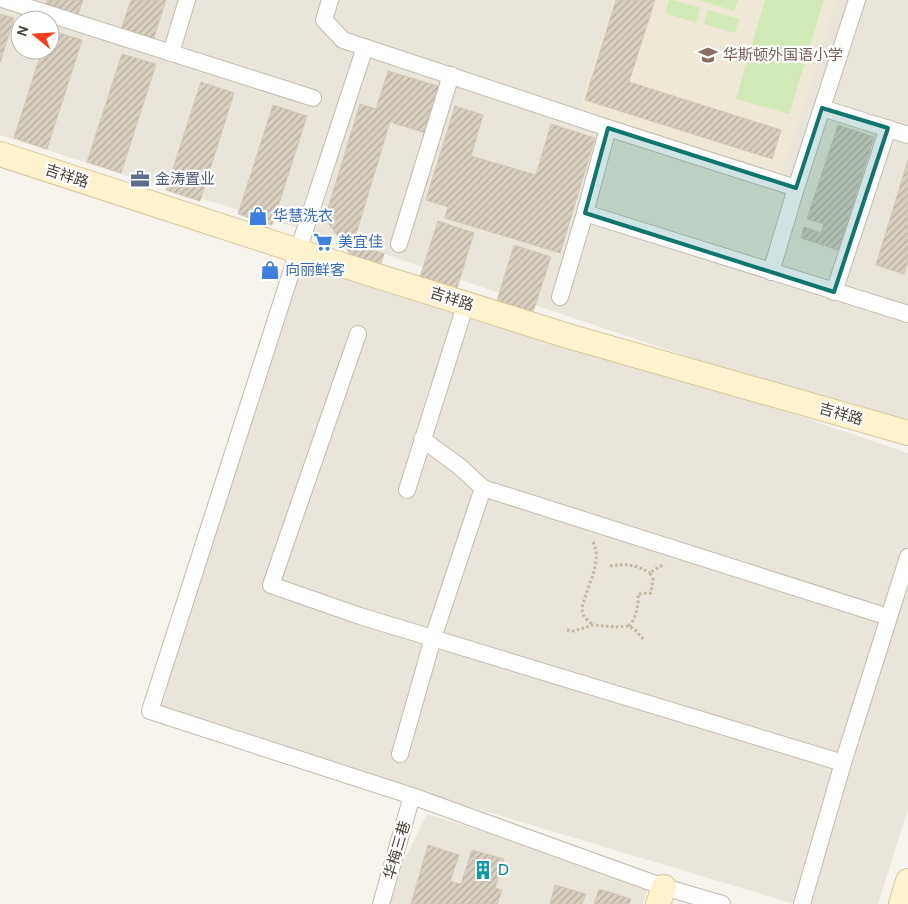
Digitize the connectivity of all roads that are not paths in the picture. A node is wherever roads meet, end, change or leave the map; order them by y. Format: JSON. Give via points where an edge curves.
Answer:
{"nodes":[{"id":1,"x":4,"y":0,"type":"edge"},
{"id":2,"x":186,"y":0,"type":"edge"},
{"id":3,"x":330,"y":0,"type":"edge"},
{"id":4,"x":857,"y":0,"type":"edge"},
{"id":5,"x":365,"y":47,"type":"junction"},
{"id":6,"x":171,"y":53,"type":"junction"},
{"id":7,"x":451,"y":75,"type":"junction"},
{"id":8,"x":313,"y":98,"type":"dead end"},
{"id":9,"x":822,"y":108,"type":"junction"},
{"id":10,"x":608,"y":128,"type":"junction"},
{"id":11,"x":888,"y":128,"type":"junction"},
{"id":12,"x":908,"y":134,"type":"edge"},
{"id":13,"x":0,"y":154,"type":"edge"},
{"id":14,"x":796,"y":188,"type":"junction"},
{"id":15,"x":585,"y":213,"type":"junction"},
{"id":16,"x":399,"y":244,"type":"dead end"},
{"id":17,"x":298,"y":250,"type":"junction"},
{"id":18,"x":771,"y":272,"type":"junction"},
{"id":19,"x":834,"y":292,"type":"junction"},
{"id":20,"x":560,"y":297,"type":"dead end"},
{"id":21,"x":466,"y":304,"type":"junction"},
{"id":22,"x":908,"y":314,"type":"edge"},
{"id":23,"x":358,"y":334,"type":"dead end"},
{"id":24,"x":908,"y":433,"type":"edge"},
{"id":25,"x":422,"y":439,"type":"junction"},
{"id":26,"x":483,"y":488,"type":"junction"},
{"id":27,"x":407,"y":490,"type":"dead end"},
{"id":28,"x":908,"y":557,"type":"edge"},
{"id":29,"x":879,"y":614,"type":"dead end"},
{"id":30,"x":433,"y":638,"type":"junction"},
{"id":31,"x":400,"y":754,"type":"dead end"},
{"id":32,"x":842,"y":763,"type":"junction"},
{"id":33,"x":412,"y":796,"type":"junction"},
{"id":34,"x":908,"y":881,"type":"edge"},
{"id":35,"x":661,"y":896,"type":"edge"},
{"id":36,"x":381,"y":904,"type":"edge"},
{"id":37,"x":722,"y":904,"type":"edge"},
{"id":38,"x":802,"y":904,"type":"edge"},
{"id":39,"x":901,"y":904,"type":"edge"}],
"edges":[{"from":1,"to":6,"type":"street"},
{"from":2,"to":6,"type":"street"},
{"from":3,"to":5,"type":"street","via":[[324,20],[343,40]]},
{"from":4,"to":9,"type":"street"},
{"from":5,"to":7,"type":"street"},
{"from":5,"to":17,"type":"street"},
{"from":6,"to":8,"type":"street"},
{"from":7,"to":10,"type":"street"},
{"from":7,"to":16,"type":"street"},
{"from":9,"to":11,"type":"street"},
{"from":9,"to":14,"type":"street"},
{"from":10,"to":14,"type":"street"},
{"from":10,"to":15,"type":"street"},
{"from":11,"to":12,"type":"street"},
{"from":11,"to":19,"type":"street"},
{"from":13,"to":17,"type":"street","name":"吉祥路"},
{"from":14,"to":18,"type":"street"},
{"from":15,"to":18,"type":"street"},
{"from":15,"to":20,"type":"street"},
{"from":17,"to":21,"type":"street","name":"吉祥路"},
{"from":17,"to":33,"type":"street","via":[[150,711]]},
{"from":18,"to":19,"type":"street"},
{"from":19,"to":22,"type":"street"},
{"from":21,"to":24,"type":"street","name":"吉祥路"},
{"from":21,"to":25,"type":"street"},
{"from":23,"to":30,"type":"street","via":[[271,585]]},
{"from":25,"to":26,"type":"street"},
{"from":25,"to":27,"type":"street"},
{"from":26,"to":29,"type":"street"},
{"from":26,"to":30,"type":"street"},
{"from":28,"to":32,"type":"street"},
{"from":30,"to":31,"type":"street"},
{"from":30,"to":32,"type":"street"},
{"from":32,"to":38,"type":"street"},
{"from":33,"to":35,"type":"street"},
{"from":33,"to":36,"type":"street","name":"华梅三巷"},
{"from":34,"to":39,"type":"street"},
{"from":35,"to":37,"type":"street"}]}
